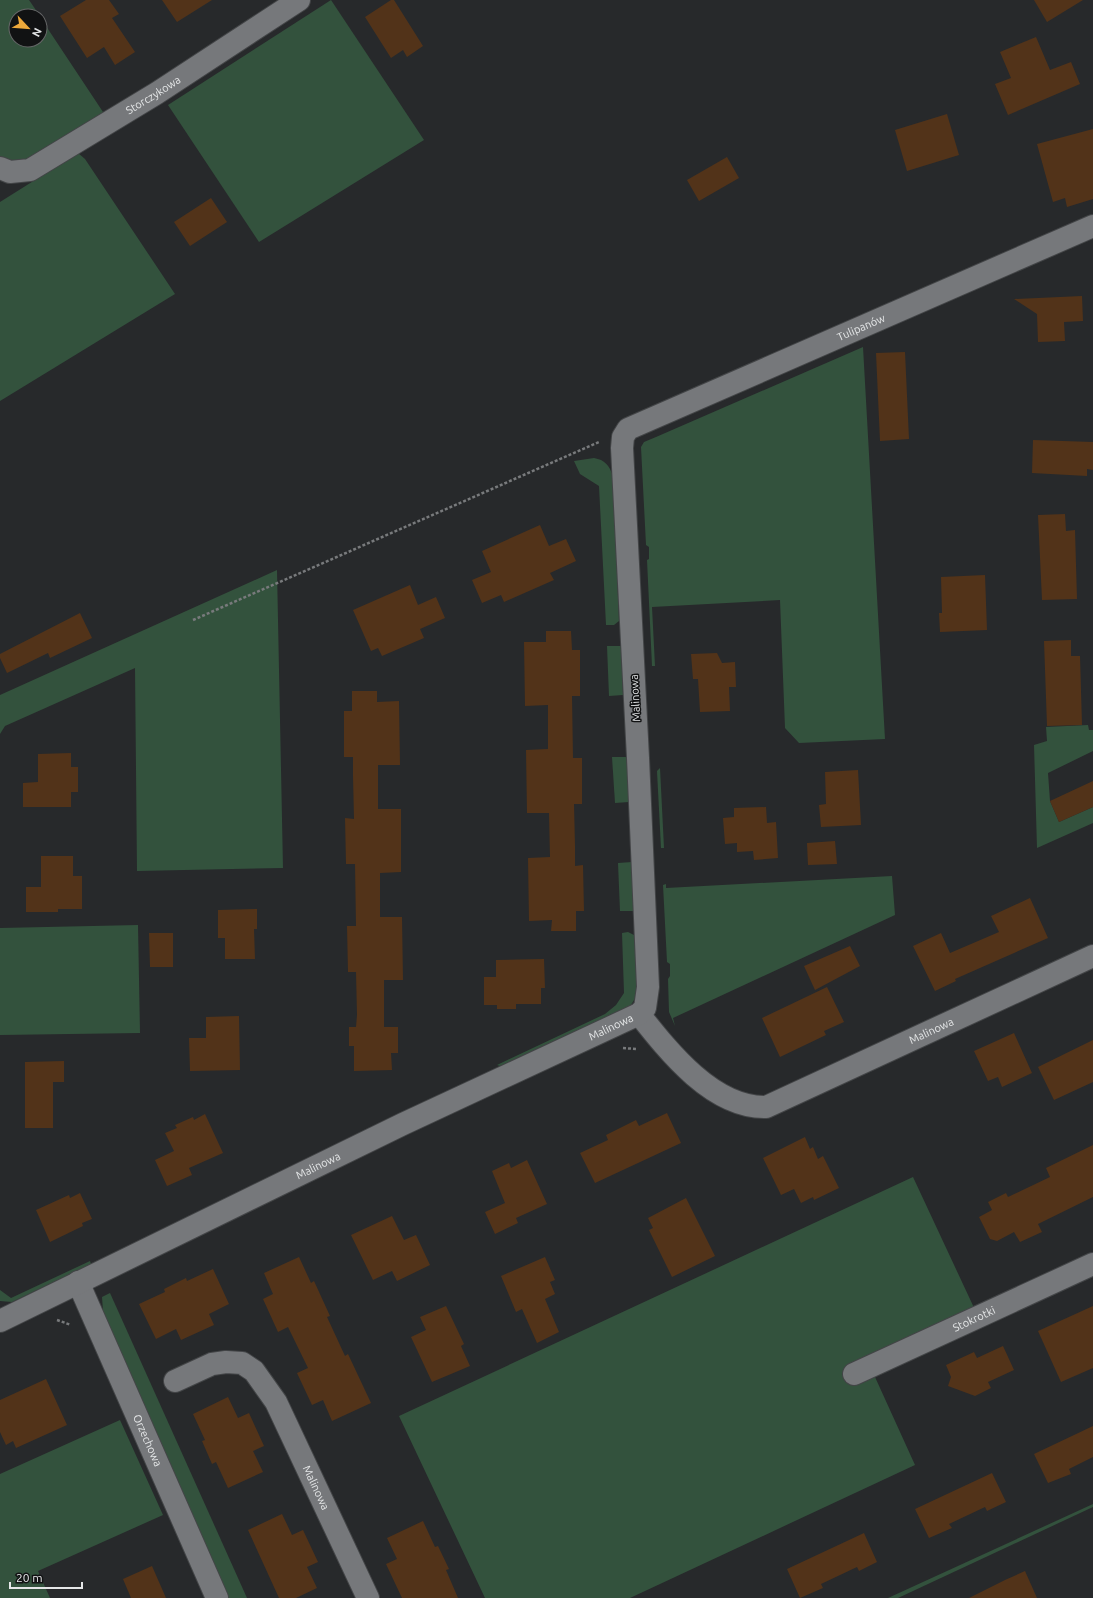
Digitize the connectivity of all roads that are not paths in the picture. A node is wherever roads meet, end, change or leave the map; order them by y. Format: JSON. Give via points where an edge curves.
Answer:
{"nodes":[{"id":1,"x":299,"y":0,"type":"edge"},
{"id":2,"x":0,"y":168,"type":"edge"},
{"id":3,"x":1093,"y":226,"type":"edge"},
{"id":4,"x":628,"y":429,"type":"joint"},
{"id":5,"x":1093,"y":956,"type":"edge"},
{"id":6,"x":639,"y":1014,"type":"junction"},
{"id":7,"x":1093,"y":1264,"type":"edge"},
{"id":8,"x":78,"y":1282,"type":"junction"},
{"id":9,"x":0,"y":1322,"type":"edge"},
{"id":10,"x":854,"y":1374,"type":"dead end"},
{"id":11,"x":175,"y":1380,"type":"dead end"},
{"id":12,"x":217,"y":1598,"type":"edge"},
{"id":13,"x":368,"y":1598,"type":"edge"}],
"edges":[{"from":1,"to":2,"type":"street","name":"Storczykowa","via":[[157,93],[30,170],[10,172]]},
{"from":3,"to":4,"type":"street","name":"Tulipanów"},
{"from":4,"to":6,"type":"street","name":"Malinowa","via":[[623,437],[622,448],[648,988],[645,1008]]},
{"from":5,"to":6,"type":"street","name":"Malinowa","via":[[766,1107],[744,1105],[712,1089],[668,1051]]},
{"from":6,"to":8,"type":"street","name":"Malinowa","via":[[403,1124]]},
{"from":7,"to":10,"type":"street","name":"Stokrotki"},
{"from":8,"to":9,"type":"street","name":"Malinowa"},
{"from":8,"to":12,"type":"street","name":"Orzechowa"},
{"from":11,"to":13,"type":"street","name":"Malinowa","via":[[212,1364],[226,1362],[242,1363],[254,1371],[276,1402]]}]}
